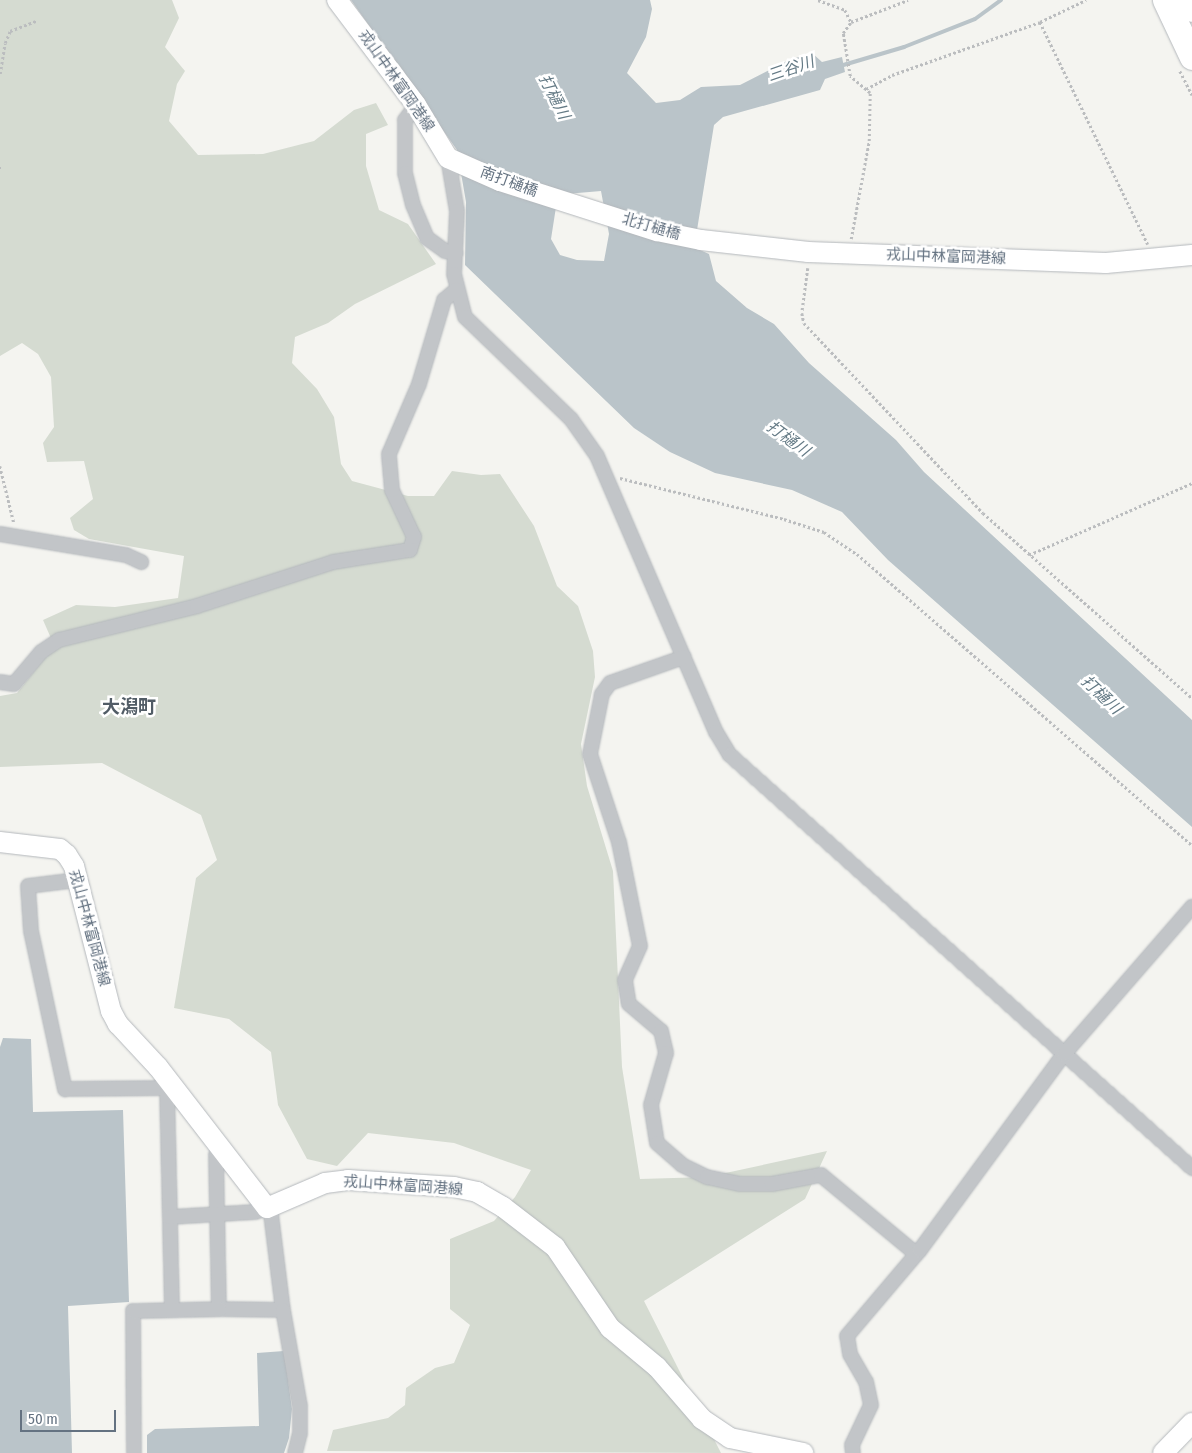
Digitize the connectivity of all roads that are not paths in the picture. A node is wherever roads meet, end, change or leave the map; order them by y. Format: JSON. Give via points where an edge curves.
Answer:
{"nodes":[{"id":1,"x":337,"y":0,"type":"edge"},
{"id":2,"x":1164,"y":0,"type":"edge"},
{"id":3,"x":1187,"y":0,"type":"edge"},
{"id":4,"x":1192,"y":9,"type":"edge"},
{"id":5,"x":1192,"y":57,"type":"edge"},
{"id":6,"x":416,"y":105,"type":"junction"},
{"id":7,"x":451,"y":159,"type":"junction"},
{"id":8,"x":602,"y":212,"type":"joint"},
{"id":9,"x":701,"y":240,"type":"joint"},
{"id":10,"x":456,"y":253,"type":"junction"},
{"id":11,"x":1192,"y":256,"type":"edge"},
{"id":12,"x":456,"y":290,"type":"junction"},
{"id":13,"x":6,"y":534,"type":"edge"},
{"id":14,"x":141,"y":562,"type":"dead end"},
{"id":15,"x":684,"y":657,"type":"junction"},
{"id":16,"x":0,"y":682,"type":"edge"},
{"id":17,"x":0,"y":842,"type":"edge"},
{"id":18,"x":77,"y":880,"type":"junction"},
{"id":19,"x":1192,"y":907,"type":"edge"},
{"id":20,"x":1064,"y":1054,"type":"junction"},
{"id":21,"x":169,"y":1085,"type":"junction"},
{"id":22,"x":220,"y":1148,"type":"junction"},
{"id":23,"x":1192,"y":1168,"type":"edge"},
{"id":24,"x":266,"y":1208,"type":"junction"},
{"id":25,"x":217,"y":1214,"type":"junction"},
{"id":26,"x":170,"y":1217,"type":"junction"},
{"id":27,"x":916,"y":1254,"type":"junction"},
{"id":28,"x":219,"y":1309,"type":"junction"},
{"id":29,"x":172,"y":1310,"type":"junction"},
{"id":30,"x":283,"y":1310,"type":"junction"},
{"id":31,"x":1192,"y":1422,"type":"edge"},
{"id":32,"x":134,"y":1453,"type":"edge"},
{"id":33,"x":295,"y":1453,"type":"edge"},
{"id":34,"x":803,"y":1453,"type":"edge"},
{"id":35,"x":853,"y":1453,"type":"edge"},
{"id":36,"x":1162,"y":1453,"type":"edge"}],
"edges":[{"from":1,"to":6,"type":"main road","name":"戎山中林富岡港線"},
{"from":2,"to":5,"type":"highway"},
{"from":3,"to":4,"type":"highway"},
{"from":6,"to":7,"type":"main road","name":"戎山中林富岡港線"},
{"from":6,"to":10,"type":"street","via":[[405,120],[404,130],[405,173],[413,205],[427,238],[444,251]]},
{"from":7,"to":8,"type":"main road","name":"南打樋橋","via":[[500,181]]},
{"from":7,"to":10,"type":"street","via":[[457,211]]},
{"from":8,"to":9,"type":"main road","name":"北打樋橋","via":[[658,231]]},
{"from":9,"to":11,"type":"main road","name":"戎山中林富岡港線","via":[[808,252],[1106,264]]},
{"from":10,"to":12,"type":"street"},
{"from":12,"to":15,"type":"street","via":[[465,317],[571,419],[607,475]]},
{"from":12,"to":16,"type":"street","via":[[444,300],[419,384],[389,454],[392,490],[414,537],[410,550],[334,562],[196,606],[59,640],[41,652],[14,684]]},
{"from":13,"to":14,"type":"street","via":[[126,555]]},
{"from":15,"to":20,"type":"street","via":[[716,732],[730,755]]},
{"from":15,"to":27,"type":"street","via":[[610,683],[602,694],[590,754],[618,842],[640,946],[625,980],[629,1004],[661,1031],[666,1053],[651,1105],[657,1143],[682,1165],[707,1177],[740,1184],[772,1184],[821,1175]]},
{"from":17,"to":18,"type":"main road","name":"戎山中林富岡港線","via":[[60,849],[67,855]]},
{"from":18,"to":21,"type":"main road","name":"戎山中林富岡港線","via":[[111,1011]]},
{"from":18,"to":21,"type":"street","via":[[28,886],[31,931],[65,1090]]},
{"from":19,"to":20,"type":"street"},
{"from":20,"to":23,"type":"street"},
{"from":20,"to":27,"type":"street"},
{"from":21,"to":22,"type":"main road","name":"戎山中林富岡港線"},
{"from":21,"to":26,"type":"street"},
{"from":22,"to":24,"type":"main road","name":"戎山中林富岡港線"},
{"from":22,"to":25,"type":"street","via":[[216,1154]]},
{"from":24,"to":25,"type":"street","via":[[255,1212]]},
{"from":24,"to":30,"type":"street","via":[[274,1227]]},
{"from":24,"to":34,"type":"main road","name":"戎山中林富岡港線","via":[[325,1183],[348,1180],[454,1187],[477,1192],[503,1207],[555,1247],[610,1328],[657,1367],[702,1419],[730,1438]]},
{"from":25,"to":26,"type":"street"},
{"from":25,"to":28,"type":"street"},
{"from":26,"to":29,"type":"street"},
{"from":27,"to":35,"type":"street","via":[[848,1336],[850,1354],[866,1382],[871,1405],[852,1445]]},
{"from":28,"to":29,"type":"street"},
{"from":28,"to":30,"type":"street"},
{"from":29,"to":32,"type":"street","via":[[133,1311]]},
{"from":30,"to":33,"type":"street","via":[[300,1406],[300,1433]]},
{"from":31,"to":36,"type":"main road"}]}
